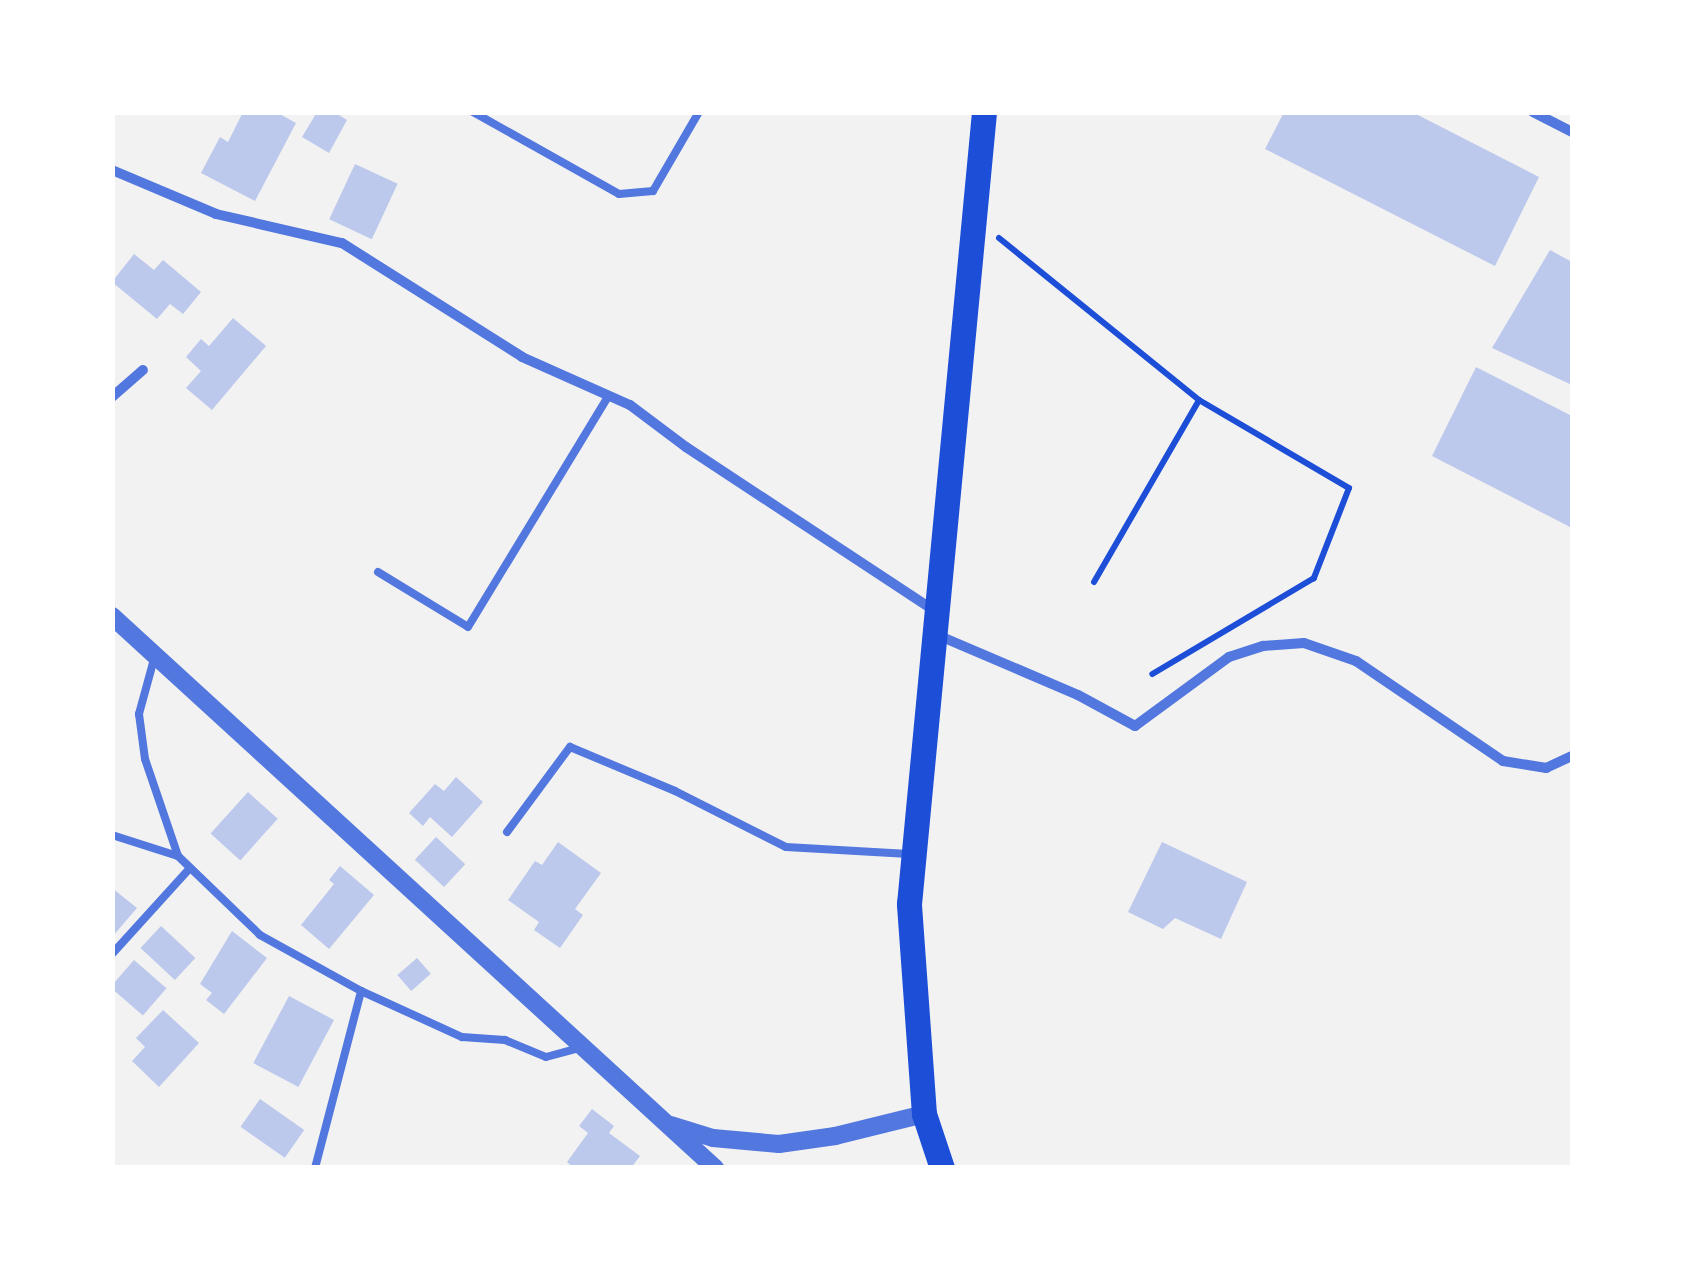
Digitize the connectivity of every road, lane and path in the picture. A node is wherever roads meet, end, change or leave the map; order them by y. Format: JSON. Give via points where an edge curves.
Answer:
{"nodes":[{"id":1,"x":473,"y":112,"type":"edge"},
{"id":2,"x":699,"y":112,"type":"edge"},
{"id":3,"x":984,"y":112,"type":"edge"},
{"id":4,"x":1533,"y":112,"type":"edge"},
{"id":5,"x":1572,"y":132,"type":"edge"},
{"id":6,"x":112,"y":170,"type":"edge"},
{"id":7,"x":974,"y":218,"type":"junction"},
{"id":8,"x":143,"y":370,"type":"dead end"},
{"id":9,"x":610,"y":395,"type":"junction"},
{"id":10,"x":112,"y":397,"type":"edge"},
{"id":11,"x":1199,"y":400,"type":"junction"},
{"id":12,"x":378,"y":572,"type":"dead end"},
{"id":13,"x":1094,"y":582,"type":"dead end"},
{"id":14,"x":112,"y":616,"type":"edge"},
{"id":15,"x":936,"y":623,"type":"junction"},
{"id":16,"x":156,"y":656,"type":"junction"},
{"id":17,"x":1152,"y":674,"type":"dead end"},
{"id":18,"x":1572,"y":756,"type":"edge"},
{"id":19,"x":508,"y":832,"type":"dead end"},
{"id":20,"x":112,"y":835,"type":"edge"},
{"id":21,"x":914,"y":854,"type":"junction"},
{"id":22,"x":178,"y":856,"type":"junction"},
{"id":23,"x":190,"y":868,"type":"junction"},
{"id":24,"x":112,"y":954,"type":"edge"},
{"id":25,"x":360,"y":991,"type":"junction"},
{"id":26,"x":580,"y":1047,"type":"junction"},
{"id":27,"x":924,"y":1114,"type":"junction"},
{"id":28,"x":662,"y":1122,"type":"junction"},
{"id":29,"x":314,"y":1168,"type":"edge"},
{"id":30,"x":715,"y":1168,"type":"edge"},
{"id":31,"x":942,"y":1168,"type":"edge"}],
"edges":[{"from":1,"to":2,"type":"lane","via":[[620,194],[653,191]]},
{"from":3,"to":7,"type":"main road"},
{"from":4,"to":5,"type":"street"},
{"from":6,"to":9,"type":"street","via":[[216,214],[342,243],[522,357]]},
{"from":7,"to":11,"type":"path"},
{"from":7,"to":15,"type":"main road"},
{"from":8,"to":10,"type":"street"},
{"from":9,"to":12,"type":"lane","via":[[468,627]]},
{"from":9,"to":15,"type":"street"},
{"from":11,"to":13,"type":"path"},
{"from":11,"to":17,"type":"path","via":[[1350,488],[1314,578]]},
{"from":14,"to":16,"type":"street"},
{"from":15,"to":18,"type":"street","via":[[1135,726],[1229,657],[1262,646],[1304,644],[1356,661],[1504,761],[1546,768]]},
{"from":15,"to":21,"type":"main road"},
{"from":16,"to":22,"type":"lane","via":[[139,714],[145,759]]},
{"from":16,"to":26,"type":"street"},
{"from":19,"to":21,"type":"lane","via":[[570,747],[786,847]]},
{"from":20,"to":22,"type":"lane"},
{"from":21,"to":27,"type":"main road","via":[[909,904]]},
{"from":22,"to":23,"type":"lane"},
{"from":23,"to":24,"type":"lane"},
{"from":23,"to":25,"type":"lane","via":[[260,935]]},
{"from":25,"to":26,"type":"lane","via":[[462,1037],[505,1040],[546,1058]]},
{"from":25,"to":29,"type":"lane"},
{"from":26,"to":28,"type":"street"},
{"from":27,"to":28,"type":"street","via":[[779,1144],[713,1138]]},
{"from":27,"to":31,"type":"main road"},
{"from":28,"to":30,"type":"street"}]}
